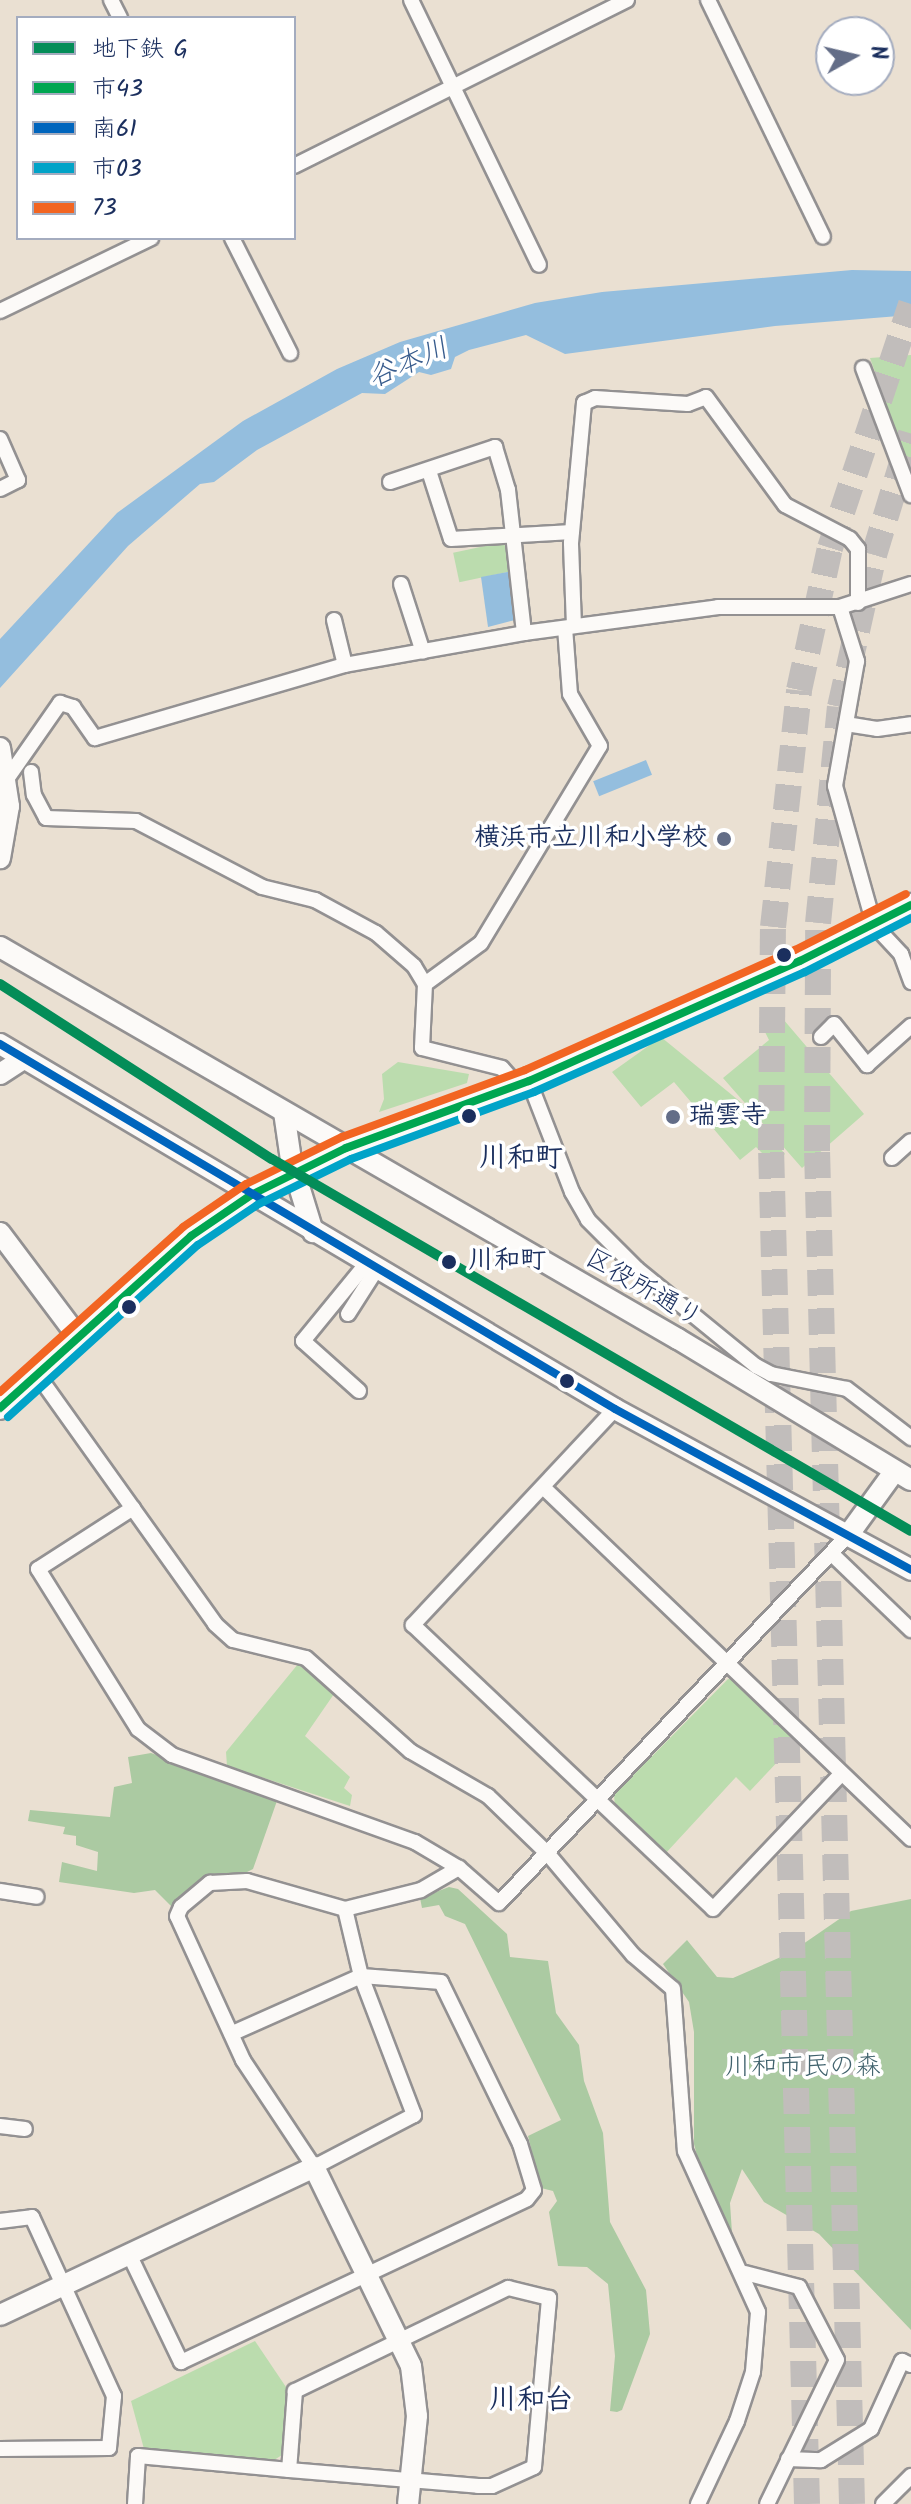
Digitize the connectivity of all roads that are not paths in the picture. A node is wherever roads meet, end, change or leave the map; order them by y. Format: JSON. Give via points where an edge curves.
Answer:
{"nodes":[{"id":1,"x":411,"y":0,"type":"edge"},
{"id":2,"x":627,"y":0,"type":"edge"},
{"id":3,"x":708,"y":0,"type":"edge"},
{"id":4,"x":454,"y":84,"type":"junction"},
{"id":5,"x":296,"y":165,"type":"edge"},
{"id":6,"x":823,"y":237,"type":"dead end"},
{"id":7,"x":147,"y":240,"type":"edge"},
{"id":8,"x":233,"y":240,"type":"edge"},
{"id":9,"x":539,"y":265,"type":"dead end"},
{"id":10,"x":0,"y":311,"type":"edge"},
{"id":11,"x":290,"y":353,"type":"dead end"},
{"id":12,"x":863,"y":368,"type":"dead end"},
{"id":13,"x":0,"y":439,"type":"edge"},
{"id":14,"x":429,"y":471,"type":"junction"},
{"id":15,"x":390,"y":482,"type":"dead end"},
{"id":16,"x":0,"y":489,"type":"edge"},
{"id":17,"x":911,"y":495,"type":"edge"},
{"id":18,"x":572,"y":532,"type":"junction"},
{"id":19,"x":514,"y":536,"type":"junction"},
{"id":20,"x":401,"y":584,"type":"dead end"},
{"id":21,"x":911,"y":584,"type":"edge"},
{"id":22,"x":858,"y":603,"type":"junction"},
{"id":23,"x":840,"y":607,"type":"junction"},
{"id":24,"x":334,"y":620,"type":"dead end"},
{"id":25,"x":569,"y":627,"type":"junction"},
{"id":26,"x":524,"y":633,"type":"junction"},
{"id":27,"x":423,"y":652,"type":"junction"},
{"id":28,"x":345,"y":665,"type":"junction"},
{"id":29,"x":846,"y":724,"type":"junction"},
{"id":30,"x":911,"y":724,"type":"edge"},
{"id":31,"x":0,"y":748,"type":"edge"},
{"id":32,"x":31,"y":772,"type":"dead end"},
{"id":33,"x":6,"y":776,"type":"junction"},
{"id":34,"x":0,"y":858,"type":"edge"},
{"id":35,"x":911,"y":905,"type":"edge"},
{"id":36,"x":874,"y":925,"type":"junction"},
{"id":37,"x":0,"y":947,"type":"edge"},
{"id":38,"x":911,"y":982,"type":"edge"},
{"id":39,"x":425,"y":984,"type":"junction"},
{"id":40,"x":911,"y":1026,"type":"edge"},
{"id":41,"x":821,"y":1037,"type":"dead end"},
{"id":42,"x":0,"y":1044,"type":"edge"},
{"id":43,"x":23,"y":1059,"type":"junction"},
{"id":44,"x":0,"y":1074,"type":"edge"},
{"id":45,"x":523,"y":1083,"type":"junction"},
{"id":46,"x":284,"y":1112,"type":"junction"},
{"id":47,"x":911,"y":1141,"type":"edge"},
{"id":48,"x":346,"y":1148,"type":"junction"},
{"id":49,"x":892,"y":1158,"type":"dead end"},
{"id":50,"x":294,"y":1174,"type":"junction"},
{"id":51,"x":251,"y":1195,"type":"junction"},
{"id":52,"x":313,"y":1232,"type":"junction"},
{"id":53,"x":0,"y":1233,"type":"edge"},
{"id":54,"x":371,"y":1267,"type":"junction"},
{"id":55,"x":348,"y":1314,"type":"dead end"},
{"id":56,"x":694,"y":1320,"type":"junction"},
{"id":57,"x":78,"y":1337,"type":"junction"},
{"id":58,"x":678,"y":1339,"type":"junction"},
{"id":59,"x":37,"y":1374,"type":"junction"},
{"id":60,"x":359,"y":1391,"type":"dead end"},
{"id":61,"x":0,"y":1408,"type":"edge"},
{"id":62,"x":615,"y":1409,"type":"junction"},
{"id":63,"x":911,"y":1438,"type":"edge"},
{"id":64,"x":902,"y":1476,"type":"edge"},
{"id":65,"x":543,"y":1487,"type":"junction"},
{"id":66,"x":133,"y":1508,"type":"junction"},
{"id":67,"x":849,"y":1534,"type":"junction"},
{"id":68,"x":834,"y":1556,"type":"junction"},
{"id":69,"x":911,"y":1570,"type":"edge"},
{"id":70,"x":911,"y":1630,"type":"edge"},
{"id":71,"x":728,"y":1661,"type":"junction"},
{"id":72,"x":841,"y":1774,"type":"junction"},
{"id":73,"x":599,"y":1801,"type":"junction"},
{"id":74,"x":911,"y":1839,"type":"edge"},
{"id":75,"x":548,"y":1854,"type":"junction"},
{"id":76,"x":459,"y":1868,"type":"junction"},
{"id":77,"x":0,"y":1891,"type":"edge"},
{"id":78,"x":37,"y":1897,"type":"dead end"},
{"id":79,"x":345,"y":1909,"type":"junction"},
{"id":80,"x":361,"y":1976,"type":"junction"},
{"id":81,"x":231,"y":2034,"type":"junction"},
{"id":82,"x":0,"y":2126,"type":"edge"},
{"id":83,"x":25,"y":2129,"type":"dead end"},
{"id":84,"x":314,"y":2167,"type":"junction"},
{"id":85,"x":0,"y":2221,"type":"edge"},
{"id":86,"x":129,"y":2254,"type":"junction"},
{"id":87,"x":745,"y":2273,"type":"junction"},
{"id":88,"x":368,"y":2275,"type":"junction"},
{"id":89,"x":61,"y":2286,"type":"junction"},
{"id":90,"x":0,"y":2315,"type":"edge"},
{"id":91,"x":400,"y":2340,"type":"junction"},
{"id":92,"x":911,"y":2365,"type":"edge"},
{"id":93,"x":0,"y":2449,"type":"edge"},
{"id":94,"x":788,"y":2459,"type":"junction"},
{"id":95,"x":289,"y":2470,"type":"junction"},
{"id":96,"x":911,"y":2476,"type":"edge"},
{"id":97,"x":410,"y":2480,"type":"junction"},
{"id":98,"x":135,"y":2504,"type":"edge"},
{"id":99,"x":408,"y":2504,"type":"edge"},
{"id":100,"x":698,"y":2504,"type":"edge"},
{"id":101,"x":767,"y":2504,"type":"edge"},
{"id":102,"x":883,"y":2504,"type":"edge"}],
"edges":[{"from":1,"to":4,"type":"street"},
{"from":2,"to":4,"type":"street"},
{"from":3,"to":6,"type":"street"},
{"from":4,"to":5,"type":"street"},
{"from":4,"to":9,"type":"street"},
{"from":7,"to":10,"type":"street"},
{"from":8,"to":11,"type":"street"},
{"from":12,"to":17,"type":"street"},
{"from":13,"to":16,"type":"street","via":[[18,480]]},
{"from":14,"to":15,"type":"street"},
{"from":14,"to":19,"type":"street","via":[[451,539]]},
{"from":14,"to":19,"type":"street","via":[[495,447]]},
{"from":18,"to":19,"type":"street"},
{"from":18,"to":22,"type":"street","via":[[584,403],[595,398],[688,404],[706,397],[785,505],[850,539],[858,549]]},
{"from":18,"to":25,"type":"street"},
{"from":19,"to":26,"type":"street"},
{"from":20,"to":27,"type":"street"},
{"from":21,"to":22,"type":"street"},
{"from":22,"to":23,"type":"street"},
{"from":23,"to":25,"type":"street","via":[[718,607]]},
{"from":23,"to":29,"type":"street","via":[[857,661]]},
{"from":24,"to":28,"type":"street"},
{"from":25,"to":26,"type":"street"},
{"from":25,"to":39,"type":"street","via":[[570,694],[600,746],[481,943]]},
{"from":26,"to":27,"type":"street"},
{"from":27,"to":28,"type":"street"},
{"from":28,"to":33,"type":"street","via":[[95,738],[73,707],[60,703]]},
{"from":29,"to":30,"type":"street","via":[[877,729]]},
{"from":29,"to":36,"type":"street","via":[[835,786]]},
{"from":31,"to":33,"type":"street"},
{"from":32,"to":39,"type":"street","via":[[34,795],[46,818],[121,818],[150,826],[262,887],[315,900],[376,933],[414,966]]},
{"from":33,"to":34,"type":"street","via":[[8,826]]},
{"from":35,"to":36,"type":"main road"},
{"from":36,"to":38,"type":"street","via":[[901,954]]},
{"from":36,"to":45,"type":"main road"},
{"from":37,"to":46,"type":"street","name":"区役所通り"},
{"from":39,"to":45,"type":"street","via":[[422,1048],[502,1068]]},
{"from":40,"to":41,"type":"street","via":[[867,1065],[834,1024]]},
{"from":42,"to":43,"type":"street"},
{"from":43,"to":44,"type":"street"},
{"from":43,"to":51,"type":"street"},
{"from":45,"to":48,"type":"main road"},
{"from":45,"to":56,"type":"street","via":[[588,1220]]},
{"from":46,"to":48,"type":"street","name":"区役所通り"},
{"from":46,"to":50,"type":"street"},
{"from":47,"to":49,"type":"street"},
{"from":48,"to":50,"type":"main road"},
{"from":48,"to":58,"type":"street","name":"区役所通り"},
{"from":50,"to":51,"type":"main road"},
{"from":50,"to":52,"type":"street"},
{"from":51,"to":52,"type":"street"},
{"from":51,"to":57,"type":"main road","via":[[191,1236]]},
{"from":52,"to":54,"type":"street"},
{"from":53,"to":57,"type":"street"},
{"from":54,"to":55,"type":"street"},
{"from":54,"to":60,"type":"street","via":[[303,1341]]},
{"from":54,"to":62,"type":"street"},
{"from":56,"to":58,"type":"street"},
{"from":56,"to":63,"type":"street","via":[[771,1374],[847,1389]]},
{"from":57,"to":59,"type":"main road"},
{"from":58,"to":64,"type":"street","name":"区役所通り"},
{"from":59,"to":61,"type":"main road"},
{"from":59,"to":66,"type":"street"},
{"from":62,"to":65,"type":"street"},
{"from":62,"to":67,"type":"street"},
{"from":64,"to":67,"type":"street"},
{"from":65,"to":71,"type":"street"},
{"from":65,"to":73,"type":"street","via":[[413,1625]]},
{"from":66,"to":75,"type":"street","via":[[215,1624],[233,1640],[306,1658],[410,1751],[488,1796]]},
{"from":66,"to":76,"type":"street","via":[[38,1569],[138,1729],[172,1755],[415,1842]]},
{"from":67,"to":68,"type":"street"},
{"from":67,"to":69,"type":"street"},
{"from":68,"to":70,"type":"street"},
{"from":68,"to":71,"type":"street"},
{"from":71,"to":72,"type":"street"},
{"from":71,"to":73,"type":"street"},
{"from":72,"to":73,"type":"street","via":[[713,1909]]},
{"from":72,"to":74,"type":"street"},
{"from":73,"to":75,"type":"street"},
{"from":75,"to":76,"type":"street","via":[[499,1903]]},
{"from":75,"to":87,"type":"street","via":[[633,1955],[673,1989],[685,2151]]},
{"from":76,"to":79,"type":"street","via":[[421,1890]]},
{"from":77,"to":78,"type":"street"},
{"from":79,"to":80,"type":"street"},
{"from":79,"to":81,"type":"street","via":[[247,1881],[210,1883],[181,1907],[177,1916]]},
{"from":80,"to":81,"type":"street"},
{"from":80,"to":84,"type":"street","via":[[414,2115]]},
{"from":80,"to":88,"type":"street","via":[[441,1982],[520,2144],[534,2190],[527,2199]]},
{"from":81,"to":84,"type":"street","via":[[257,2087]]},
{"from":82,"to":83,"type":"street"},
{"from":84,"to":86,"type":"street"},
{"from":84,"to":88,"type":"street"},
{"from":85,"to":89,"type":"street","via":[[32,2217]]},
{"from":86,"to":88,"type":"street","via":[[181,2362]]},
{"from":86,"to":89,"type":"street"},
{"from":87,"to":94,"type":"street","via":[[799,2287],[837,2360]]},
{"from":87,"to":100,"type":"street","via":[[758,2312],[753,2372],[737,2421]]},
{"from":88,"to":91,"type":"street"},
{"from":89,"to":90,"type":"street"},
{"from":89,"to":93,"type":"street","via":[[114,2396],[112,2443],[109,2448]]},
{"from":91,"to":95,"type":"street","via":[[295,2391]]},
{"from":91,"to":97,"type":"street","via":[[415,2391]]},
{"from":91,"to":97,"type":"street","via":[[508,2288],[549,2298],[534,2467],[492,2486]]},
{"from":92,"to":94,"type":"street","via":[[902,2361],[871,2429],[821,2460]]},
{"from":94,"to":101,"type":"street"},
{"from":95,"to":97,"type":"street"},
{"from":95,"to":98,"type":"street","via":[[138,2456]]},
{"from":96,"to":102,"type":"street"},
{"from":97,"to":99,"type":"street"}]}
